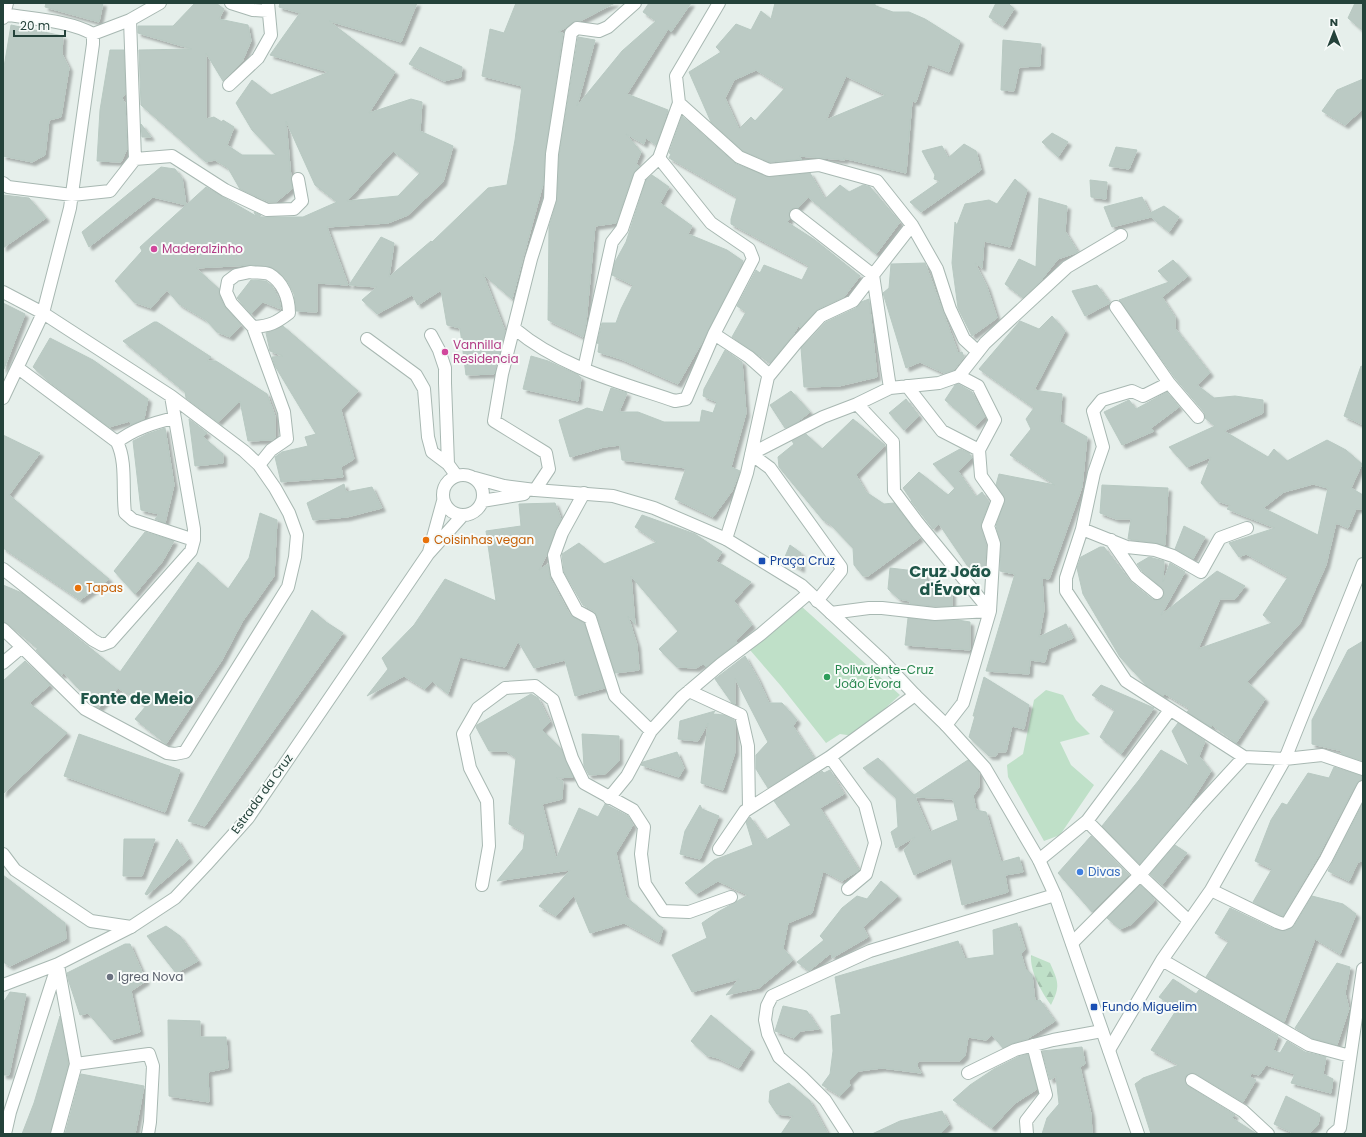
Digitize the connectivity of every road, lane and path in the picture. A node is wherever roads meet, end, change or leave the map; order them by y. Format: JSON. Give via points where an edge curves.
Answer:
{"nodes":[{"id":1,"x":160,"y":3,"type":"edge"},
{"id":2,"x":231,"y":3,"type":"edge"},
{"id":3,"x":635,"y":3,"type":"edge"},
{"id":4,"x":720,"y":3,"type":"edge"},
{"id":5,"x":268,"y":7,"type":"edge"},
{"id":6,"x":4,"y":12,"type":"edge"},
{"id":7,"x":130,"y":20,"type":"junction"},
{"id":8,"x":93,"y":34,"type":"junction"},
{"id":9,"x":230,"y":85,"type":"dead end"},
{"id":10,"x":679,"y":103,"type":"junction"},
{"id":11,"x":659,"y":158,"type":"junction"},
{"id":12,"x":135,"y":159,"type":"junction"},
{"id":13,"x":298,"y":179,"type":"dead end"},
{"id":14,"x":3,"y":183,"type":"edge"},
{"id":15,"x":72,"y":195,"type":"junction"},
{"id":16,"x":796,"y":215,"type":"dead end"},
{"id":17,"x":912,"y":225,"type":"junction"},
{"id":18,"x":1121,"y":235,"type":"dead end"},
{"id":19,"x":874,"y":275,"type":"junction"},
{"id":20,"x":3,"y":292,"type":"edge"},
{"id":21,"x":1116,"y":308,"type":"dead end"},
{"id":22,"x":43,"y":313,"type":"junction"},
{"id":23,"x":253,"y":327,"type":"junction"},
{"id":24,"x":515,"y":328,"type":"junction"},
{"id":25,"x":714,"y":334,"type":"junction"},
{"id":26,"x":430,"y":335,"type":"dead end"},
{"id":27,"x":367,"y":339,"type":"dead end"},
{"id":28,"x":978,"y":352,"type":"junction"},
{"id":29,"x":18,"y":368,"type":"junction"},
{"id":30,"x":584,"y":370,"type":"junction"},
{"id":31,"x":959,"y":376,"type":"junction"},
{"id":32,"x":768,"y":377,"type":"junction"},
{"id":33,"x":1169,"y":383,"type":"junction"},
{"id":34,"x":907,"y":386,"type":"junction"},
{"id":35,"x":890,"y":388,"type":"junction"},
{"id":36,"x":171,"y":396,"type":"junction"},
{"id":37,"x":3,"y":398,"type":"edge"},
{"id":38,"x":857,"y":404,"type":"junction"},
{"id":39,"x":1198,"y":417,"type":"dead end"},
{"id":40,"x":174,"y":418,"type":"junction"},
{"id":41,"x":117,"y":442,"type":"junction"},
{"id":42,"x":979,"y":450,"type":"junction"},
{"id":43,"x":750,"y":454,"type":"junction"},
{"id":44,"x":448,"y":464,"type":"junction"},
{"id":45,"x":259,"y":466,"type":"junction"},
{"id":46,"x":456,"y":475,"type":"junction"},
{"id":47,"x":475,"y":478,"type":"junction"},
{"id":48,"x":541,"y":491,"type":"junction"},
{"id":49,"x":584,"y":493,"type":"junction"},
{"id":50,"x":443,"y":501,"type":"junction"},
{"id":51,"x":482,"y":501,"type":"junction"},
{"id":52,"x":463,"y":515,"type":"junction"},
{"id":53,"x":1248,"y":528,"type":"dead end"},
{"id":54,"x":1082,"y":530,"type":"junction"},
{"id":55,"x":726,"y":539,"type":"junction"},
{"id":56,"x":194,"y":540,"type":"junction"},
{"id":57,"x":1111,"y":540,"type":"junction"},
{"id":58,"x":428,"y":554,"type":"junction"},
{"id":59,"x":1363,"y":564,"type":"edge"},
{"id":60,"x":5,"y":573,"type":"edge"},
{"id":61,"x":1157,"y":593,"type":"dead end"},
{"id":62,"x":813,"y":597,"type":"junction"},
{"id":63,"x":990,"y":612,"type":"junction"},
{"id":64,"x":831,"y":613,"type":"junction"},
{"id":65,"x":3,"y":629,"type":"edge"},
{"id":66,"x":22,"y":646,"type":"junction"},
{"id":67,"x":3,"y":663,"type":"edge"},
{"id":68,"x":689,"y":692,"type":"junction"},
{"id":69,"x":914,"y":695,"type":"junction"},
{"id":70,"x":1170,"y":710,"type":"junction"},
{"id":71,"x":946,"y":725,"type":"junction"},
{"id":72,"x":650,"y":731,"type":"junction"},
{"id":73,"x":830,"y":757,"type":"junction"},
{"id":74,"x":1244,"y":757,"type":"junction"},
{"id":75,"x":1285,"y":759,"type":"junction"},
{"id":76,"x":1363,"y":769,"type":"edge"},
{"id":77,"x":1363,"y":787,"type":"edge"},
{"id":78,"x":609,"y":798,"type":"junction"},
{"id":79,"x":749,"y":808,"type":"junction"},
{"id":80,"x":1087,"y":821,"type":"junction"},
{"id":81,"x":719,"y":849,"type":"dead end"},
{"id":82,"x":3,"y":854,"type":"edge"},
{"id":83,"x":1039,"y":860,"type":"junction"},
{"id":84,"x":1140,"y":875,"type":"junction"},
{"id":85,"x":482,"y":885,"type":"dead end"},
{"id":86,"x":848,"y":889,"type":"dead end"},
{"id":87,"x":1211,"y":890,"type":"junction"},
{"id":88,"x":1055,"y":895,"type":"junction"},
{"id":89,"x":731,"y":898,"type":"dead end"},
{"id":90,"x":1189,"y":921,"type":"junction"},
{"id":91,"x":131,"y":927,"type":"junction"},
{"id":92,"x":1072,"y":943,"type":"junction"},
{"id":93,"x":1162,"y":960,"type":"junction"},
{"id":94,"x":58,"y":964,"type":"junction"},
{"id":95,"x":1363,"y":969,"type":"edge"},
{"id":96,"x":3,"y":985,"type":"edge"},
{"id":97,"x":1102,"y":1031,"type":"junction"},
{"id":98,"x":1033,"y":1045,"type":"junction"},
{"id":99,"x":1109,"y":1050,"type":"junction"},
{"id":100,"x":1350,"y":1056,"type":"junction"},
{"id":101,"x":76,"y":1064,"type":"junction"},
{"id":102,"x":968,"y":1074,"type":"dead end"},
{"id":103,"x":1192,"y":1080,"type":"dead end"},
{"id":104,"x":5,"y":1134,"type":"edge"},
{"id":105,"x":57,"y":1134,"type":"edge"},
{"id":106,"x":148,"y":1134,"type":"edge"},
{"id":107,"x":848,"y":1134,"type":"edge"},
{"id":108,"x":1027,"y":1134,"type":"edge"},
{"id":109,"x":1138,"y":1134,"type":"edge"},
{"id":110,"x":1268,"y":1134,"type":"edge"},
{"id":111,"x":1333,"y":1134,"type":"edge"}],
"edges":[{"from":1,"to":7,"type":"street"},
{"from":2,"to":5,"type":"street","via":[[253,10]]},
{"from":3,"to":24,"type":"street","via":[[608,27],[599,31],[577,28],[571,33],[552,154],[550,199],[531,259]]},
{"from":4,"to":10,"type":"street","via":[[676,76]]},
{"from":5,"to":9,"type":"street","via":[[271,35],[258,58]]},
{"from":6,"to":8,"type":"street","via":[[65,24],[85,29]]},
{"from":7,"to":8,"type":"street"},
{"from":7,"to":12,"type":"street"},
{"from":8,"to":15,"type":"street"},
{"from":10,"to":11,"type":"street"},
{"from":10,"to":17,"type":"street","via":[[739,157],[769,170],[819,165],[877,181]]},
{"from":11,"to":25,"type":"street","via":[[710,223],[749,249],[754,259]]},
{"from":11,"to":30,"type":"street","via":[[640,176],[622,229],[612,242]]},
{"from":12,"to":13,"type":"street","via":[[172,156],[225,190],[267,210],[294,209],[302,200]]},
{"from":12,"to":15,"type":"street","via":[[110,191]]},
{"from":14,"to":15,"type":"street","via":[[8,187]]},
{"from":15,"to":22,"type":"street"},
{"from":16,"to":19,"type":"street"},
{"from":17,"to":19,"type":"street"},
{"from":17,"to":28,"type":"street","via":[[937,269],[950,309],[964,340]]},
{"from":18,"to":28,"type":"street","via":[[1067,267]]},
{"from":19,"to":32,"type":"street","via":[[854,301],[821,316]]},
{"from":19,"to":35,"type":"street"},
{"from":20,"to":22,"type":"street"},
{"from":21,"to":33,"type":"street"},
{"from":22,"to":29,"type":"street"},
{"from":22,"to":36,"type":"street"},
{"from":23,"to":23,"type":"street","via":[[231,303],[226,292],[228,280],[250,272],[268,274],[280,282],[289,301],[289,312],[280,320],[267,326]]},
{"from":23,"to":45,"type":"street","via":[[284,412],[286,439],[271,450]]},
{"from":24,"to":30,"type":"street","via":[[546,351]]},
{"from":24,"to":48,"type":"street","via":[[502,374],[494,421],[546,453],[549,469]]},
{"from":25,"to":30,"type":"street","via":[[686,399],[675,401]]},
{"from":25,"to":32,"type":"street","via":[[749,357],[767,373]]},
{"from":26,"to":44,"type":"street","via":[[445,368]]},
{"from":27,"to":44,"type":"street","via":[[416,375],[424,389],[428,437],[432,452]]},
{"from":28,"to":31,"type":"street"},
{"from":29,"to":37,"type":"street"},
{"from":29,"to":41,"type":"street"},
{"from":31,"to":34,"type":"street","via":[[939,383]]},
{"from":31,"to":42,"type":"street","via":[[978,386],[995,420]]},
{"from":32,"to":43,"type":"street"},
{"from":33,"to":39,"type":"street"},
{"from":33,"to":54,"type":"street","via":[[1143,396],[1132,391],[1102,400],[1093,411],[1103,447],[1094,472]]},
{"from":34,"to":35,"type":"street"},
{"from":34,"to":42,"type":"street","via":[[942,431]]},
{"from":35,"to":38,"type":"street"},
{"from":36,"to":40,"type":"street"},
{"from":36,"to":45,"type":"street","via":[[244,451]]},
{"from":38,"to":43,"type":"street","via":[[823,417]]},
{"from":38,"to":63,"type":"street","via":[[893,442],[894,491]]},
{"from":40,"to":41,"type":"street","via":[[151,424]]},
{"from":40,"to":56,"type":"street"},
{"from":41,"to":56,"type":"street","via":[[121,449],[125,513],[133,520]]},
{"from":42,"to":63,"type":"street","via":[[981,476],[998,500],[988,526],[994,544]]},
{"from":43,"to":55,"type":"street","via":[[747,473]]},
{"from":43,"to":62,"type":"street","via":[[770,468],[841,567],[841,571]]},
{"from":44,"to":46,"type":"street"},
{"from":45,"to":66,"type":"street","via":[[290,513],[297,534],[288,587],[185,752],[166,754],[85,709]]},
{"from":46,"to":47,"type":"street"},
{"from":46,"to":50,"type":"street","via":[[446,483]]},
{"from":47,"to":48,"type":"street","via":[[504,486]]},
{"from":47,"to":51,"type":"street","via":[[482,488]]},
{"from":48,"to":49,"type":"street"},
{"from":48,"to":51,"type":"street"},
{"from":49,"to":55,"type":"street","via":[[613,496],[654,508]]},
{"from":49,"to":72,"type":"street","via":[[562,533],[554,555],[557,574],[577,611],[590,618],[615,696]]},
{"from":50,"to":52,"type":"street","via":[[451,511]]},
{"from":50,"to":58,"type":"street","name":"Estrada da Cruz"},
{"from":51,"to":52,"type":"street","via":[[475,511]]},
{"from":52,"to":58,"type":"street","name":"Estrada da Cruz"},
{"from":53,"to":57,"type":"street","via":[[1220,538],[1201,572],[1173,556],[1154,550],[1127,547]]},
{"from":54,"to":57,"type":"street"},
{"from":54,"to":70,"type":"street","via":[[1066,578],[1066,591],[1126,681]]},
{"from":55,"to":62,"type":"street","via":[[801,585]]},
{"from":56,"to":60,"type":"street","via":[[191,550],[110,642],[102,645]]},
{"from":57,"to":61,"type":"street","via":[[1136,576]]},
{"from":58,"to":91,"type":"street","name":"Estrada da Cruz","via":[[248,818],[175,898]]},
{"from":59,"to":75,"type":"street"},
{"from":62,"to":64,"type":"street"},
{"from":62,"to":68,"type":"street","via":[[721,664]]},
{"from":63,"to":64,"type":"street","via":[[935,614],[869,608]]},
{"from":63,"to":71,"type":"street","via":[[963,703]]},
{"from":64,"to":69,"type":"street","via":[[884,662]]},
{"from":65,"to":66,"type":"street"},
{"from":66,"to":67,"type":"street"},
{"from":68,"to":72,"type":"street"},
{"from":68,"to":79,"type":"street","via":[[741,715],[748,746]]},
{"from":69,"to":71,"type":"street"},
{"from":69,"to":73,"type":"street"},
{"from":70,"to":74,"type":"street"},
{"from":70,"to":80,"type":"street"},
{"from":71,"to":83,"type":"street","via":[[985,768]]},
{"from":72,"to":78,"type":"street","via":[[627,776]]},
{"from":73,"to":79,"type":"street"},
{"from":73,"to":86,"type":"street","via":[[865,805],[874,843],[866,874]]},
{"from":74,"to":75,"type":"street"},
{"from":74,"to":84,"type":"street"},
{"from":75,"to":76,"type":"street","via":[[1322,755]]},
{"from":75,"to":87,"type":"street"},
{"from":77,"to":87,"type":"street","via":[[1326,859],[1288,922],[1277,922]]},
{"from":78,"to":85,"type":"street","via":[[584,783],[572,758],[553,700],[535,686],[505,688],[478,708],[463,734],[470,768],[487,802],[489,846]]},
{"from":78,"to":89,"type":"street","via":[[634,810],[644,827],[641,854],[645,884],[663,911],[689,912]]},
{"from":79,"to":81,"type":"street"},
{"from":80,"to":83,"type":"street"},
{"from":80,"to":84,"type":"street"},
{"from":82,"to":91,"type":"street","via":[[16,870],[91,921]]},
{"from":83,"to":88,"type":"street"},
{"from":84,"to":90,"type":"street"},
{"from":84,"to":92,"type":"street"},
{"from":87,"to":90,"type":"street"},
{"from":88,"to":92,"type":"street"},
{"from":88,"to":107,"type":"street","via":[[870,950],[772,996],[765,1020],[768,1034],[779,1057],[825,1100]]},
{"from":90,"to":93,"type":"street"},
{"from":91,"to":94,"type":"street","name":"Estrada da Cruz"},
{"from":92,"to":97,"type":"street"},
{"from":93,"to":99,"type":"street"},
{"from":93,"to":100,"type":"street","via":[[1309,1045]]},
{"from":94,"to":96,"type":"street","name":"Estrada da Cruz"},
{"from":94,"to":101,"type":"street"},
{"from":94,"to":104,"type":"street"},
{"from":95,"to":100,"type":"street"},
{"from":97,"to":98,"type":"street"},
{"from":97,"to":99,"type":"street"},
{"from":98,"to":102,"type":"street","via":[[1014,1050]]},
{"from":98,"to":108,"type":"street","via":[[1046,1095],[1026,1121]]},
{"from":99,"to":109,"type":"street"},
{"from":100,"to":111,"type":"street","via":[[1340,1128]]},
{"from":101,"to":105,"type":"street"},
{"from":101,"to":106,"type":"street","via":[[149,1054],[153,1066]]},
{"from":103,"to":110,"type":"street","via":[[1243,1111]]}]}
